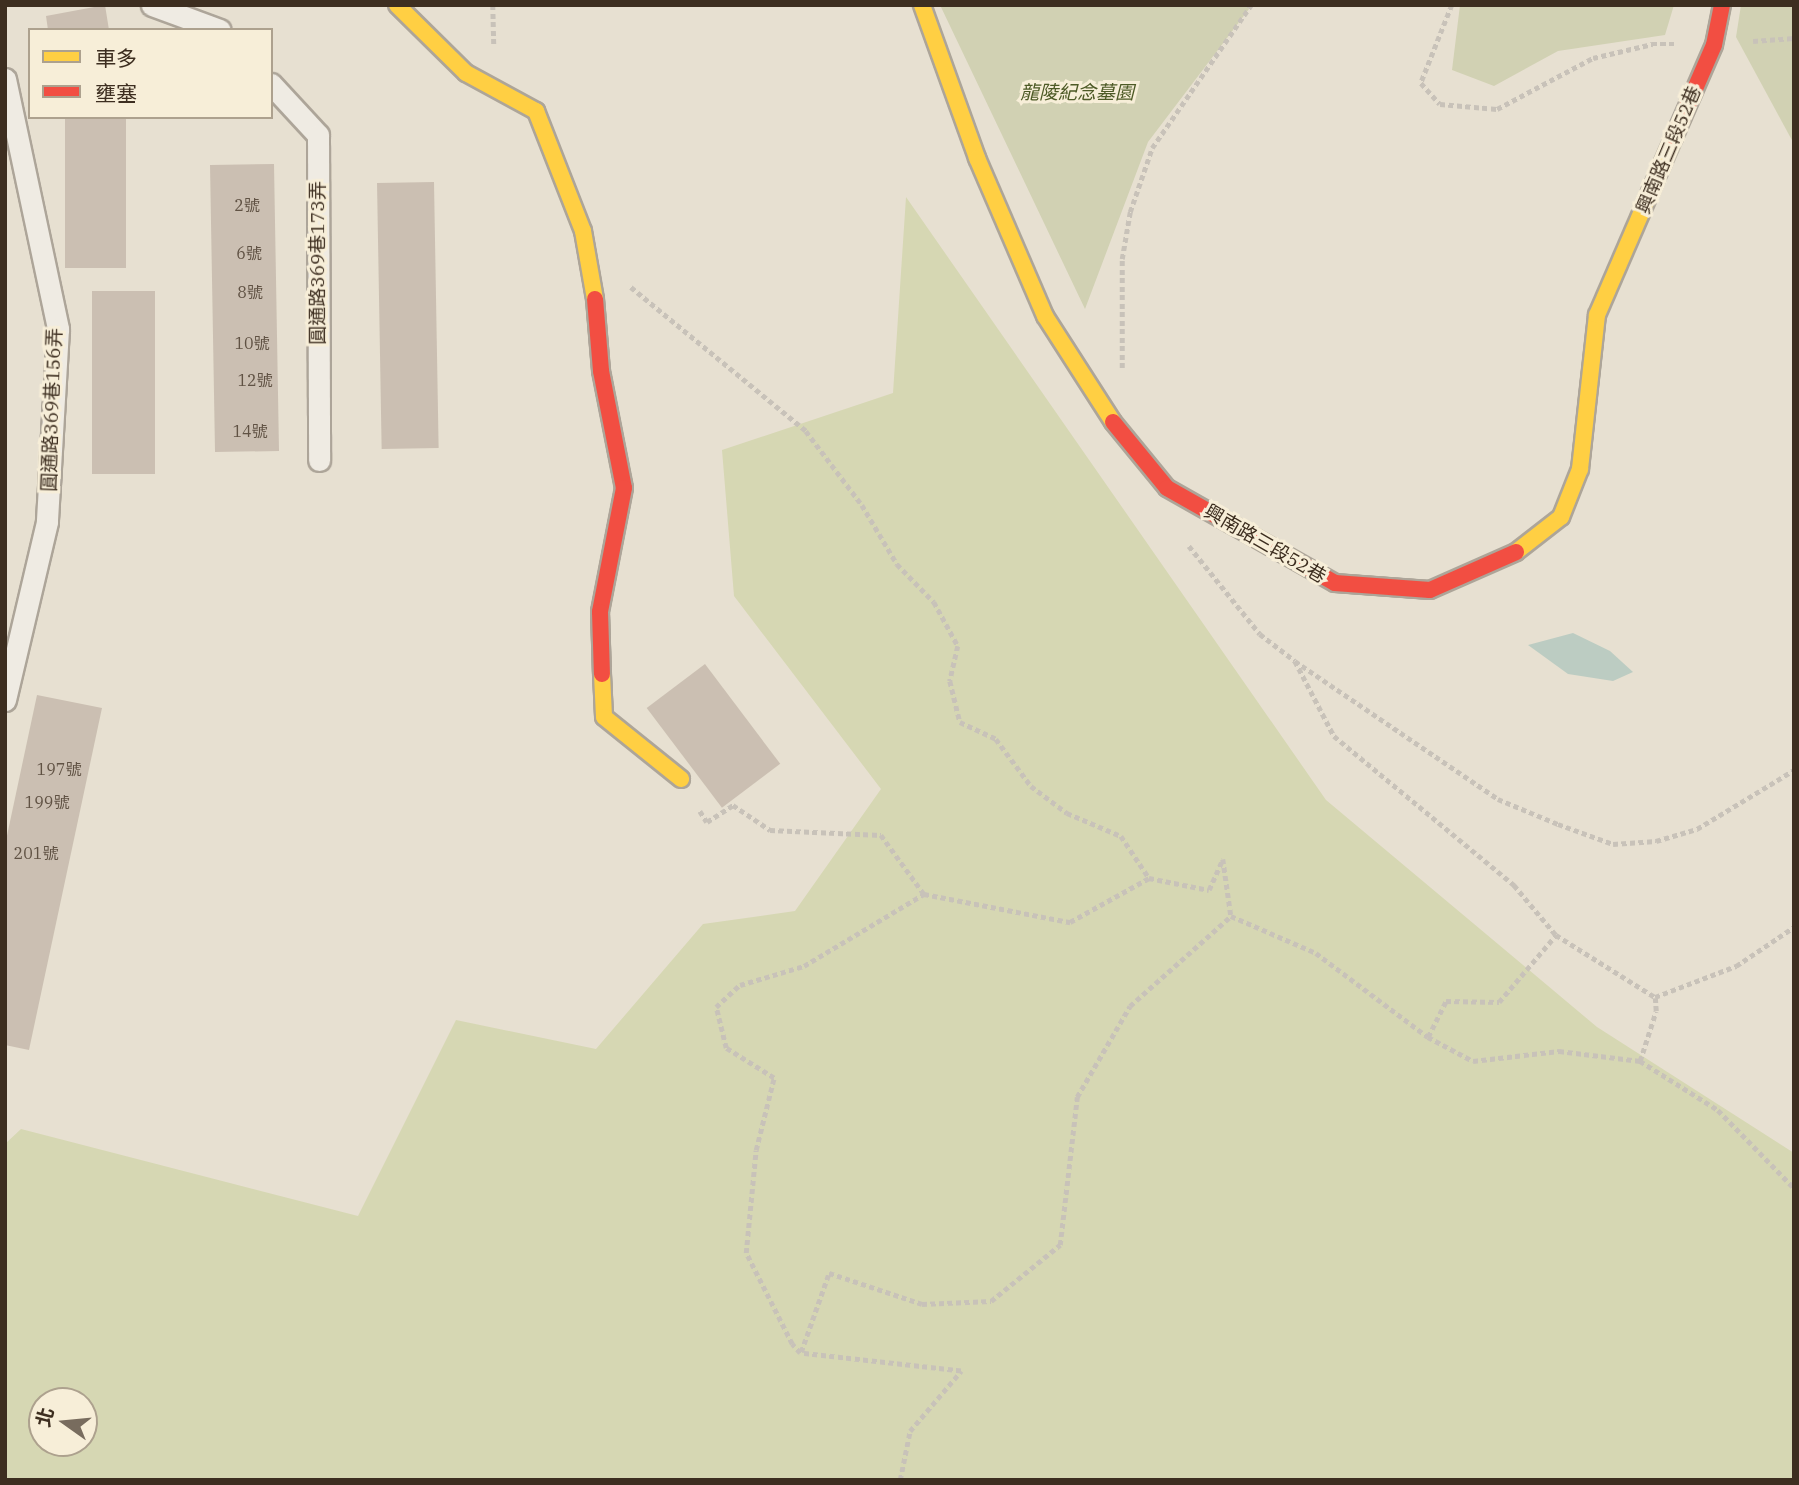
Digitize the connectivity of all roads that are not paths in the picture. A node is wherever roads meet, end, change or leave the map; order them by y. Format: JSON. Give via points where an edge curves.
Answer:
{"nodes":[{"id":1,"x":152,"y":5,"type":"edge"},
{"id":2,"x":397,"y":5,"type":"edge"},
{"id":3,"x":922,"y":5,"type":"edge"},
{"id":4,"x":1722,"y":5,"type":"edge"},
{"id":5,"x":215,"y":28,"type":"edge"},
{"id":6,"x":5,"y":79,"type":"edge"},
{"id":7,"x":273,"y":86,"type":"edge"},
{"id":8,"x":319,"y":460,"type":"dead end"},
{"id":9,"x":5,"y":700,"type":"edge"},
{"id":10,"x":681,"y":779,"type":"road end"}],
"edges":[{"from":1,"to":5,"type":"lane"},
{"from":2,"to":10,"type":"street","via":[[466,73],[536,111],[583,231],[597,309],[601,371],[624,488],[600,612],[604,717]]},
{"from":3,"to":4,"type":"street","name":"興南路三段52巷","via":[[977,158],[1045,316],[1123,438],[1167,488],[1335,583],[1430,590],[1528,547],[1561,517],[1580,470],[1597,315],[1714,45]]},
{"from":6,"to":9,"type":"lane","name":"圓通路369巷156弄","via":[[58,329],[47,522]]},
{"from":7,"to":8,"type":"lane","name":"圓通路369巷173弄","via":[[318,135]]}]}
